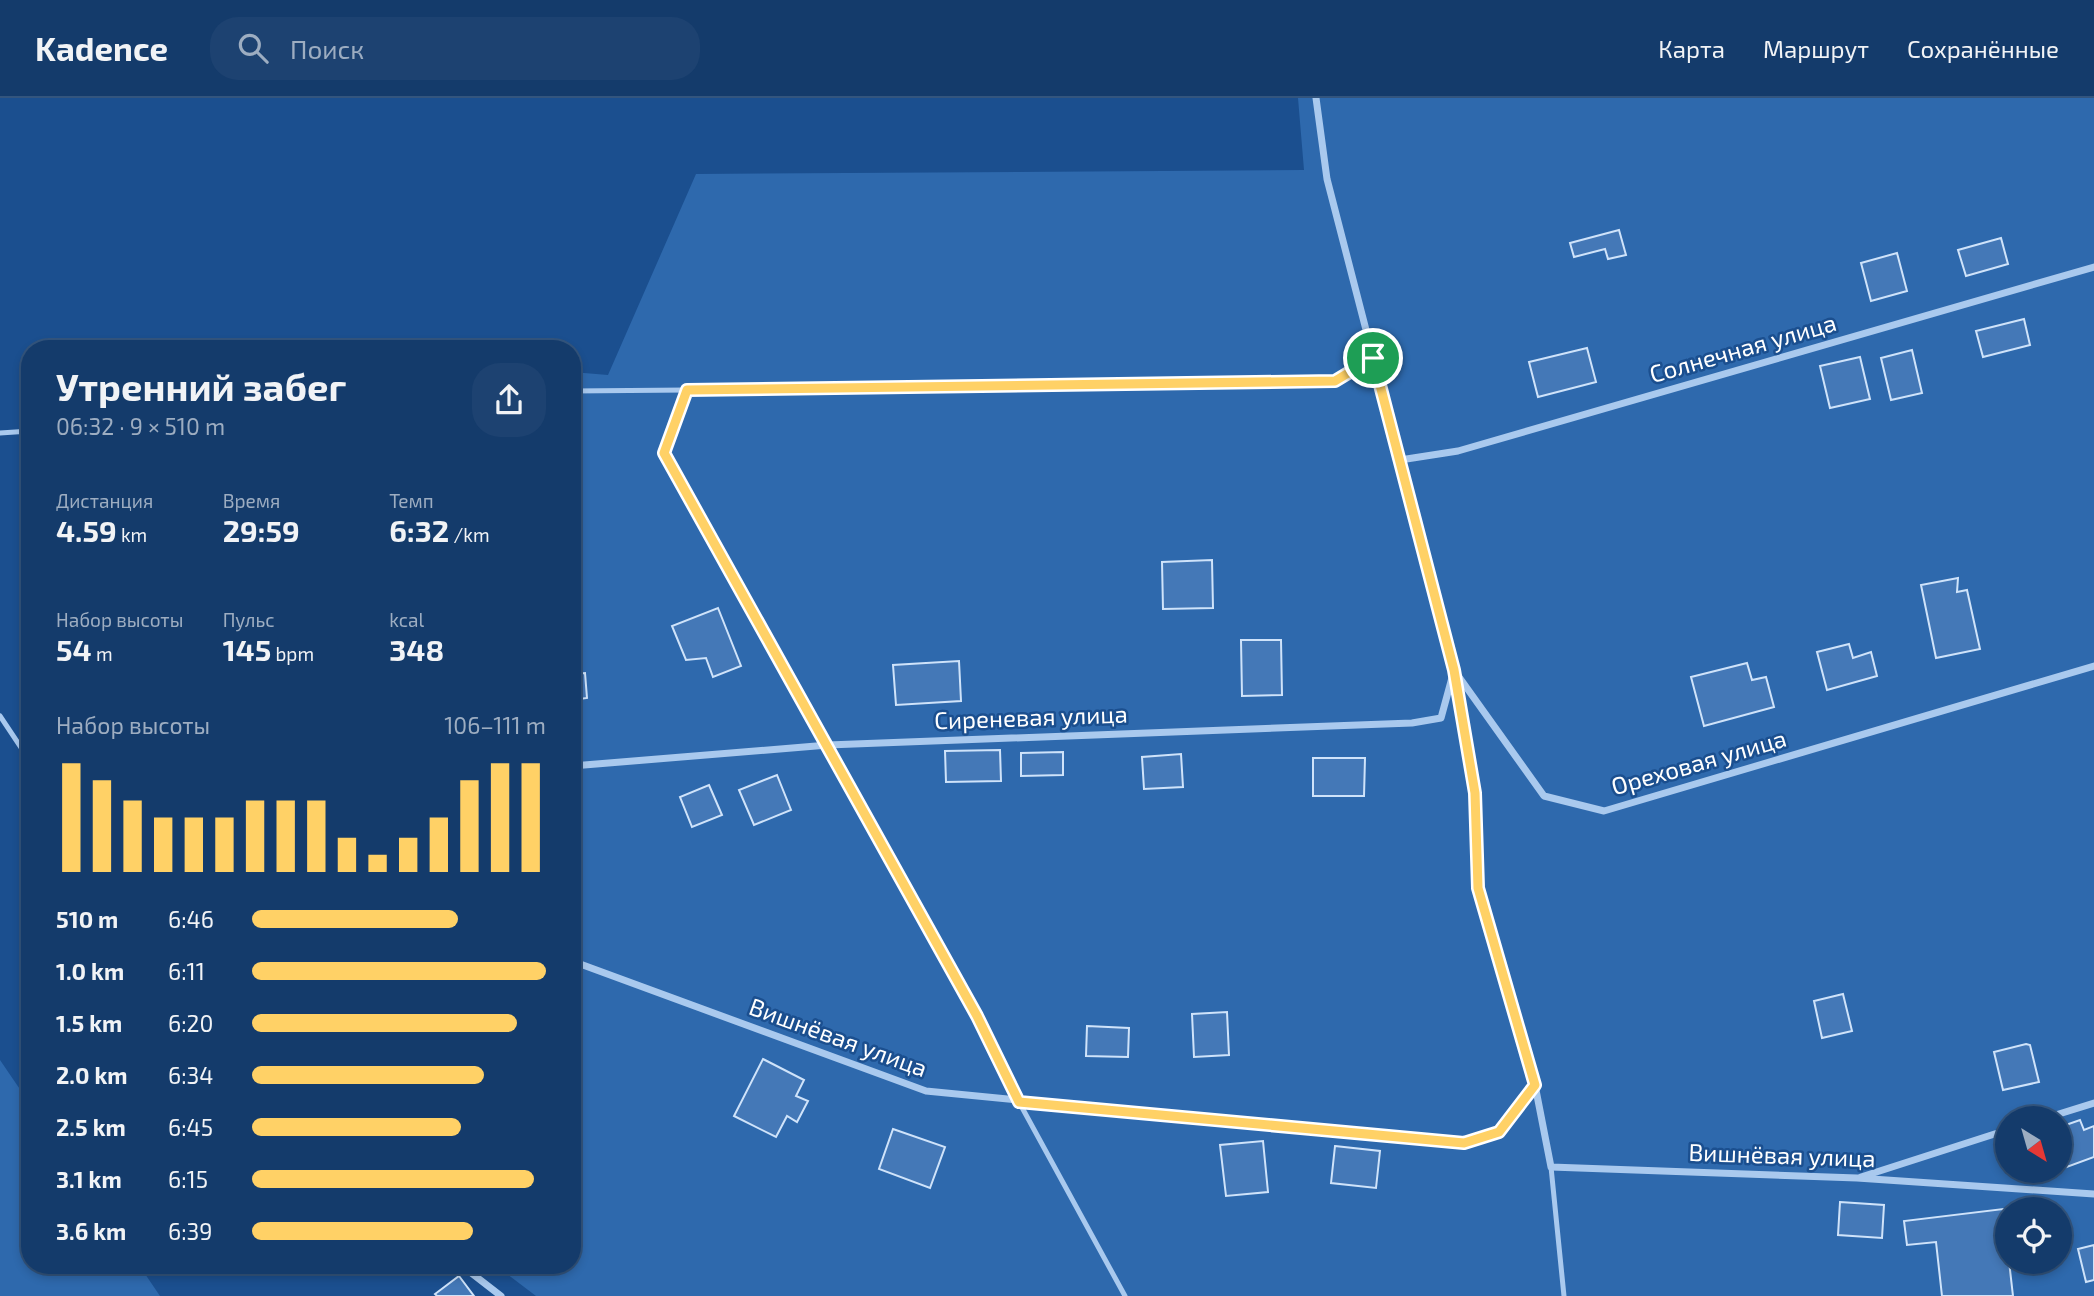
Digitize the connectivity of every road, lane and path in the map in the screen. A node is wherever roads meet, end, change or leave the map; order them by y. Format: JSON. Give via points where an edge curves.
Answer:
{"nodes":[{"id":1,"x":1316,"y":98,"type":"edge"},
{"id":2,"x":2094,"y":267,"type":"edge"},
{"id":3,"x":1373,"y":358,"type":"junction"},
{"id":4,"x":687,"y":390,"type":"junction"},
{"id":5,"x":581,"y":391,"type":"edge"},
{"id":6,"x":21,"y":432,"type":"edge"},
{"id":7,"x":0,"y":433,"type":"edge"},
{"id":8,"x":1400,"y":460,"type":"junction"},
{"id":9,"x":2094,"y":666,"type":"edge"},
{"id":10,"x":1454,"y":670,"type":"junction"},
{"id":11,"x":0,"y":716,"type":"edge"},
{"id":12,"x":828,"y":745,"type":"junction"},
{"id":13,"x":21,"y":748,"type":"edge"},
{"id":14,"x":581,"y":765,"type":"edge"},
{"id":15,"x":581,"y":964,"type":"edge"},
{"id":16,"x":1535,"y":1085,"type":"junction"},
{"id":17,"x":1019,"y":1102,"type":"junction"},
{"id":18,"x":2094,"y":1103,"type":"edge"},
{"id":19,"x":2072,"y":1110,"type":"edge"},
{"id":20,"x":1995,"y":1134,"type":"edge"},
{"id":21,"x":1552,"y":1167,"type":"junction"},
{"id":22,"x":1857,"y":1178,"type":"junction"},
{"id":23,"x":2094,"y":1194,"type":"edge"},
{"id":24,"x":473,"y":1274,"type":"edge"},
{"id":25,"x":501,"y":1296,"type":"edge"},
{"id":26,"x":1125,"y":1296,"type":"edge"},
{"id":27,"x":1564,"y":1296,"type":"edge"}],
"edges":[{"from":1,"to":3,"type":"street","name":"Ореховая улица","via":[[1327,179]]},
{"from":2,"to":8,"type":"street","name":"Солнечная улица","via":[[1458,451]]},
{"from":3,"to":4,"type":"lane","via":[[1335,381]]},
{"from":3,"to":8,"type":"street","name":"Ореховая улица"},
{"from":4,"to":5,"type":"lane"},
{"from":4,"to":12,"type":"lane","via":[[664,453]]},
{"from":6,"to":7,"type":"lane"},
{"from":8,"to":10,"type":"street","name":"Ореховая улица"},
{"from":9,"to":10,"type":"street","name":"Ореховая улица","via":[[1604,811],[1544,796]]},
{"from":10,"to":12,"type":"street","name":"Сиреневая улица","via":[[1441,718],[1412,723]]},
{"from":10,"to":16,"type":"street","via":[[1475,793],[1478,888]]},
{"from":11,"to":13,"type":"lane"},
{"from":12,"to":14,"type":"street","name":"Сиреневая улица"},
{"from":12,"to":17,"type":"lane","via":[[977,1016]]},
{"from":15,"to":17,"type":"street","name":"Вишнёвая улица","via":[[926,1091]]},
{"from":16,"to":17,"type":"street","name":"Вишнёвая улица","via":[[1499,1132],[1464,1143]]},
{"from":16,"to":21,"type":"street"},
{"from":17,"to":26,"type":"lane"},
{"from":18,"to":19,"type":"street"},
{"from":20,"to":22,"type":"street"},
{"from":21,"to":22,"type":"street","name":"Вишнёвая улица"},
{"from":21,"to":27,"type":"lane"},
{"from":22,"to":23,"type":"street","name":"Вишнёвая улица"},
{"from":24,"to":25,"type":"street"}]}
